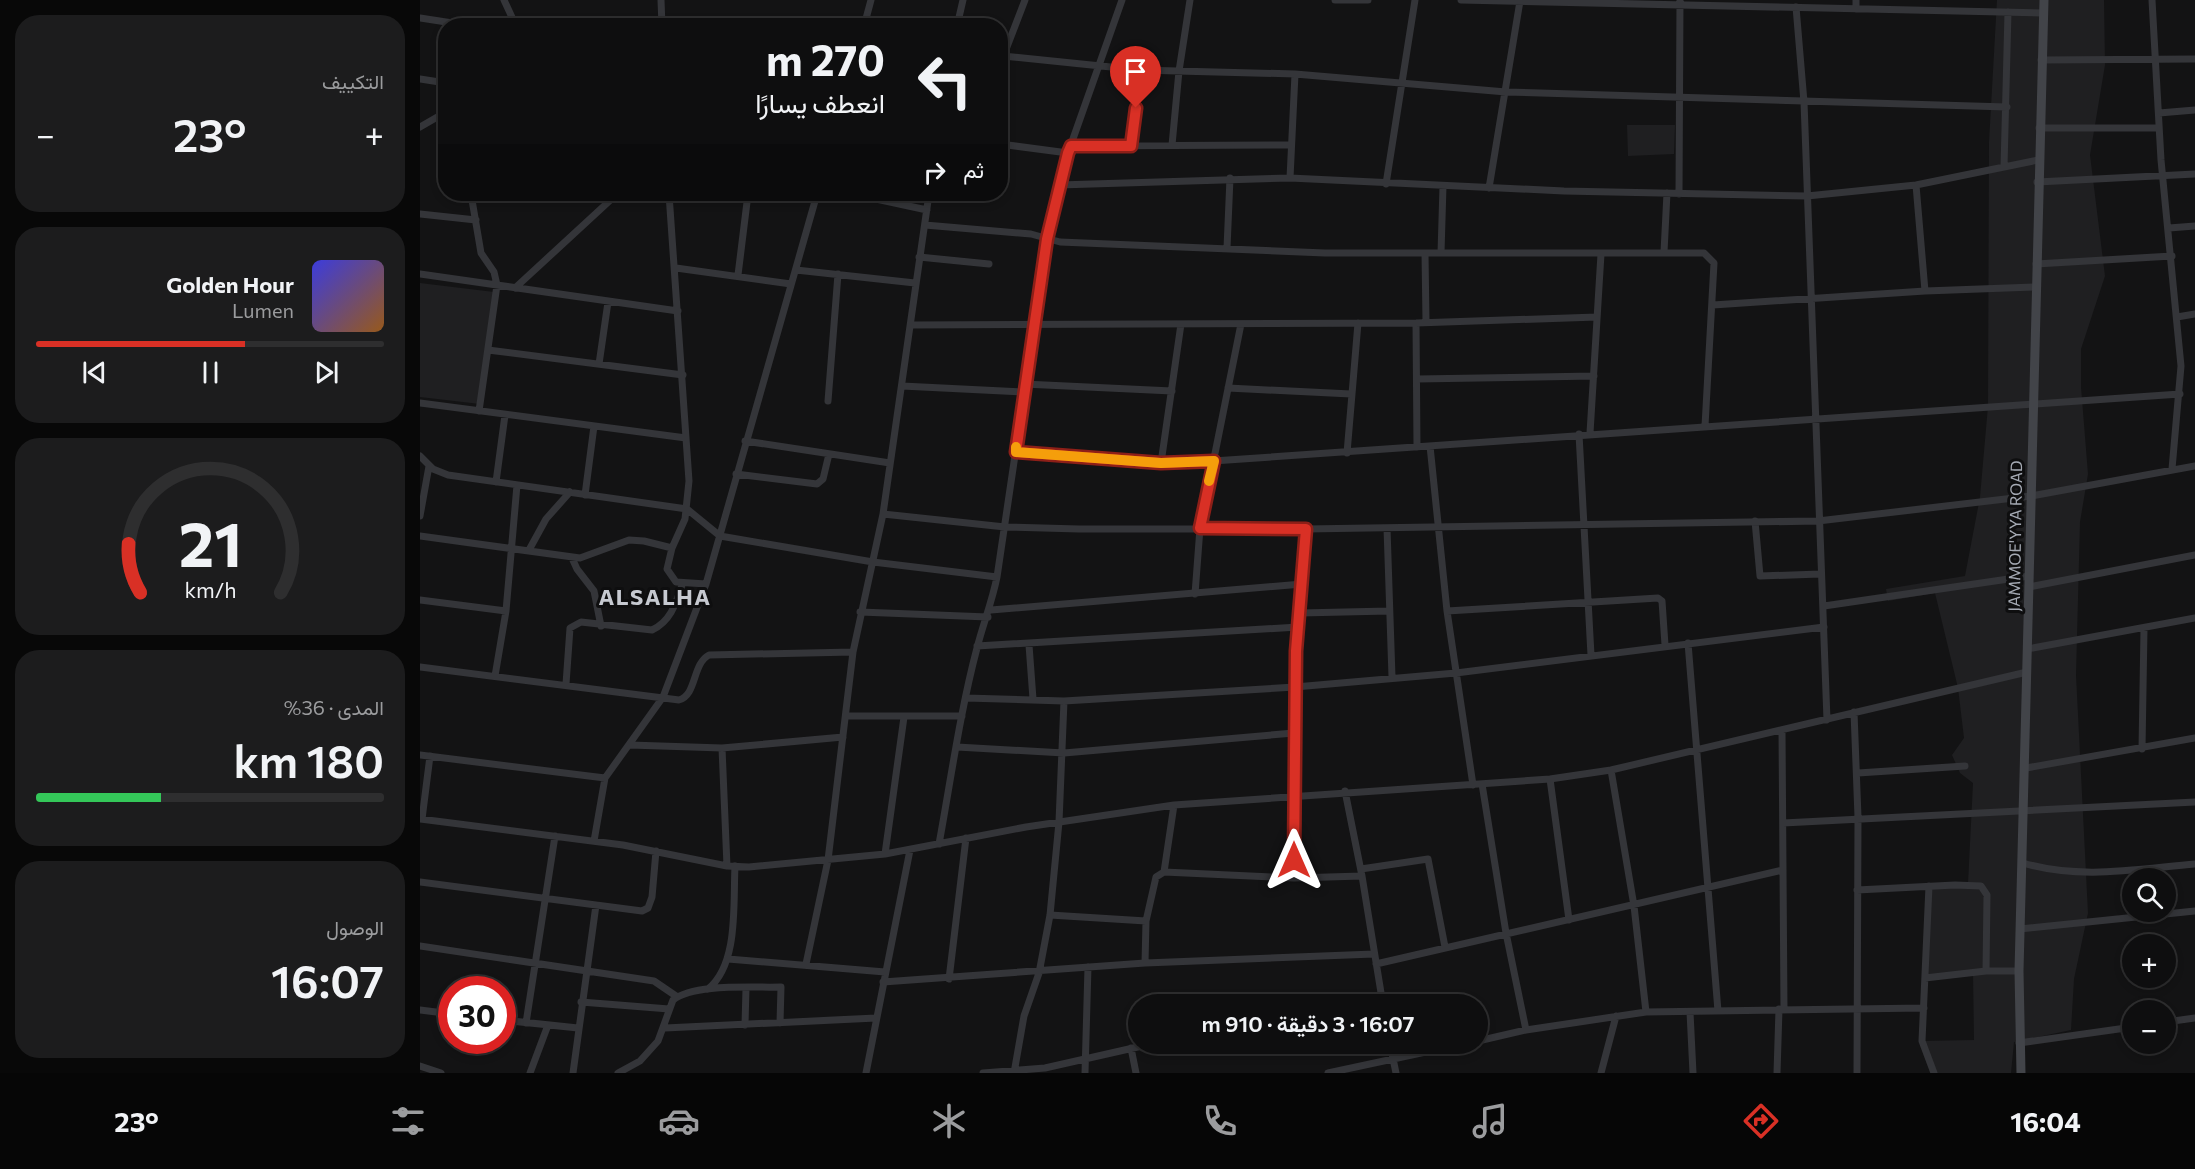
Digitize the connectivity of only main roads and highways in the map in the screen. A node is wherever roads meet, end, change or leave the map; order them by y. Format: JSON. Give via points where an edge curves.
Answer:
{"nodes":[{"id":1,"x":2044,"y":0,"type":"edge"},
{"id":2,"x":2021,"y":1073,"type":"edge"}],
"edges":[{"from":1,"to":2,"type":"main road","name":"JAMMOE'YYA ROAD","via":[[2019,971]]}]}
